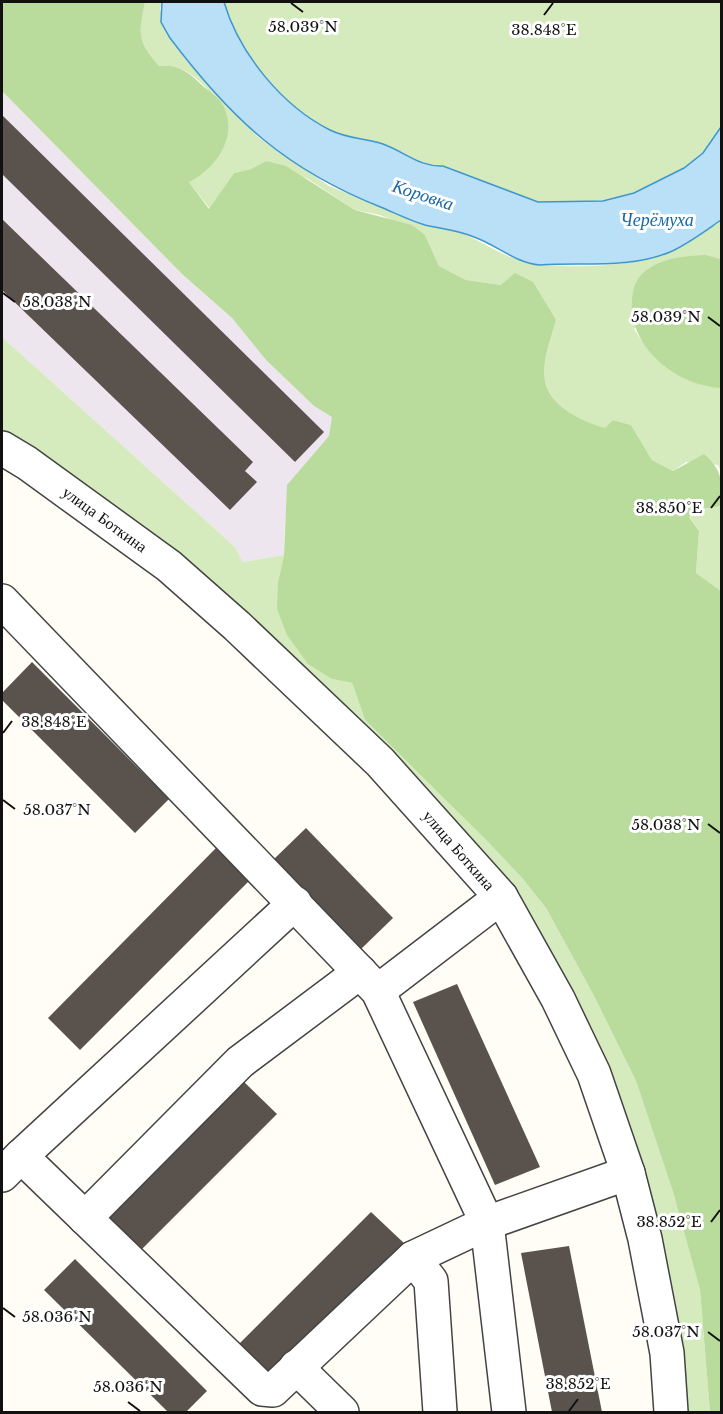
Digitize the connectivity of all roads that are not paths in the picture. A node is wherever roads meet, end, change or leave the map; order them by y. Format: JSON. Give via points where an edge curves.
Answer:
{"nodes":[{"id":1,"x":2,"y":448,"type":"edge"},
{"id":2,"x":2,"y":601,"type":"edge"},
{"id":3,"x":501,"y":897,"type":"junction"},
{"id":4,"x":295,"y":903,"type":"junction"},
{"id":5,"x":369,"y":982,"type":"junction"},
{"id":6,"x":11,"y":1166,"type":"edge"},
{"id":7,"x":628,"y":1173,"type":"junction"},
{"id":8,"x":85,"y":1218,"type":"junction"},
{"id":9,"x":487,"y":1223,"type":"junction"},
{"id":10,"x":413,"y":1258,"type":"junction"},
{"id":11,"x":296,"y":1367,"type":"junction"},
{"id":12,"x":342,"y":1413,"type":"edge"},
{"id":13,"x":440,"y":1413,"type":"edge"},
{"id":14,"x":509,"y":1413,"type":"edge"},
{"id":15,"x":671,"y":1413,"type":"edge"}],
"edges":[{"from":1,"to":3,"type":"street","name":"улица Боткина","via":[[169,566],[380,762]]},
{"from":2,"to":4,"type":"street"},
{"from":3,"to":5,"type":"street"},
{"from":3,"to":7,"type":"street","name":"улица Боткина","via":[[558,999],[594,1074]]},
{"from":4,"to":5,"type":"street"},
{"from":4,"to":6,"type":"street"},
{"from":5,"to":8,"type":"street","via":[[240,1062]]},
{"from":5,"to":9,"type":"street"},
{"from":6,"to":8,"type":"street"},
{"from":7,"to":9,"type":"street"},
{"from":7,"to":15,"type":"street","name":"улица Боткина","via":[[667,1353]]},
{"from":8,"to":11,"type":"street","via":[[262,1389],[273,1390]]},
{"from":9,"to":10,"type":"street"},
{"from":9,"to":14,"type":"street"},
{"from":10,"to":11,"type":"street"},
{"from":10,"to":13,"type":"street","via":[[431,1281]]},
{"from":11,"to":12,"type":"street"}]}
